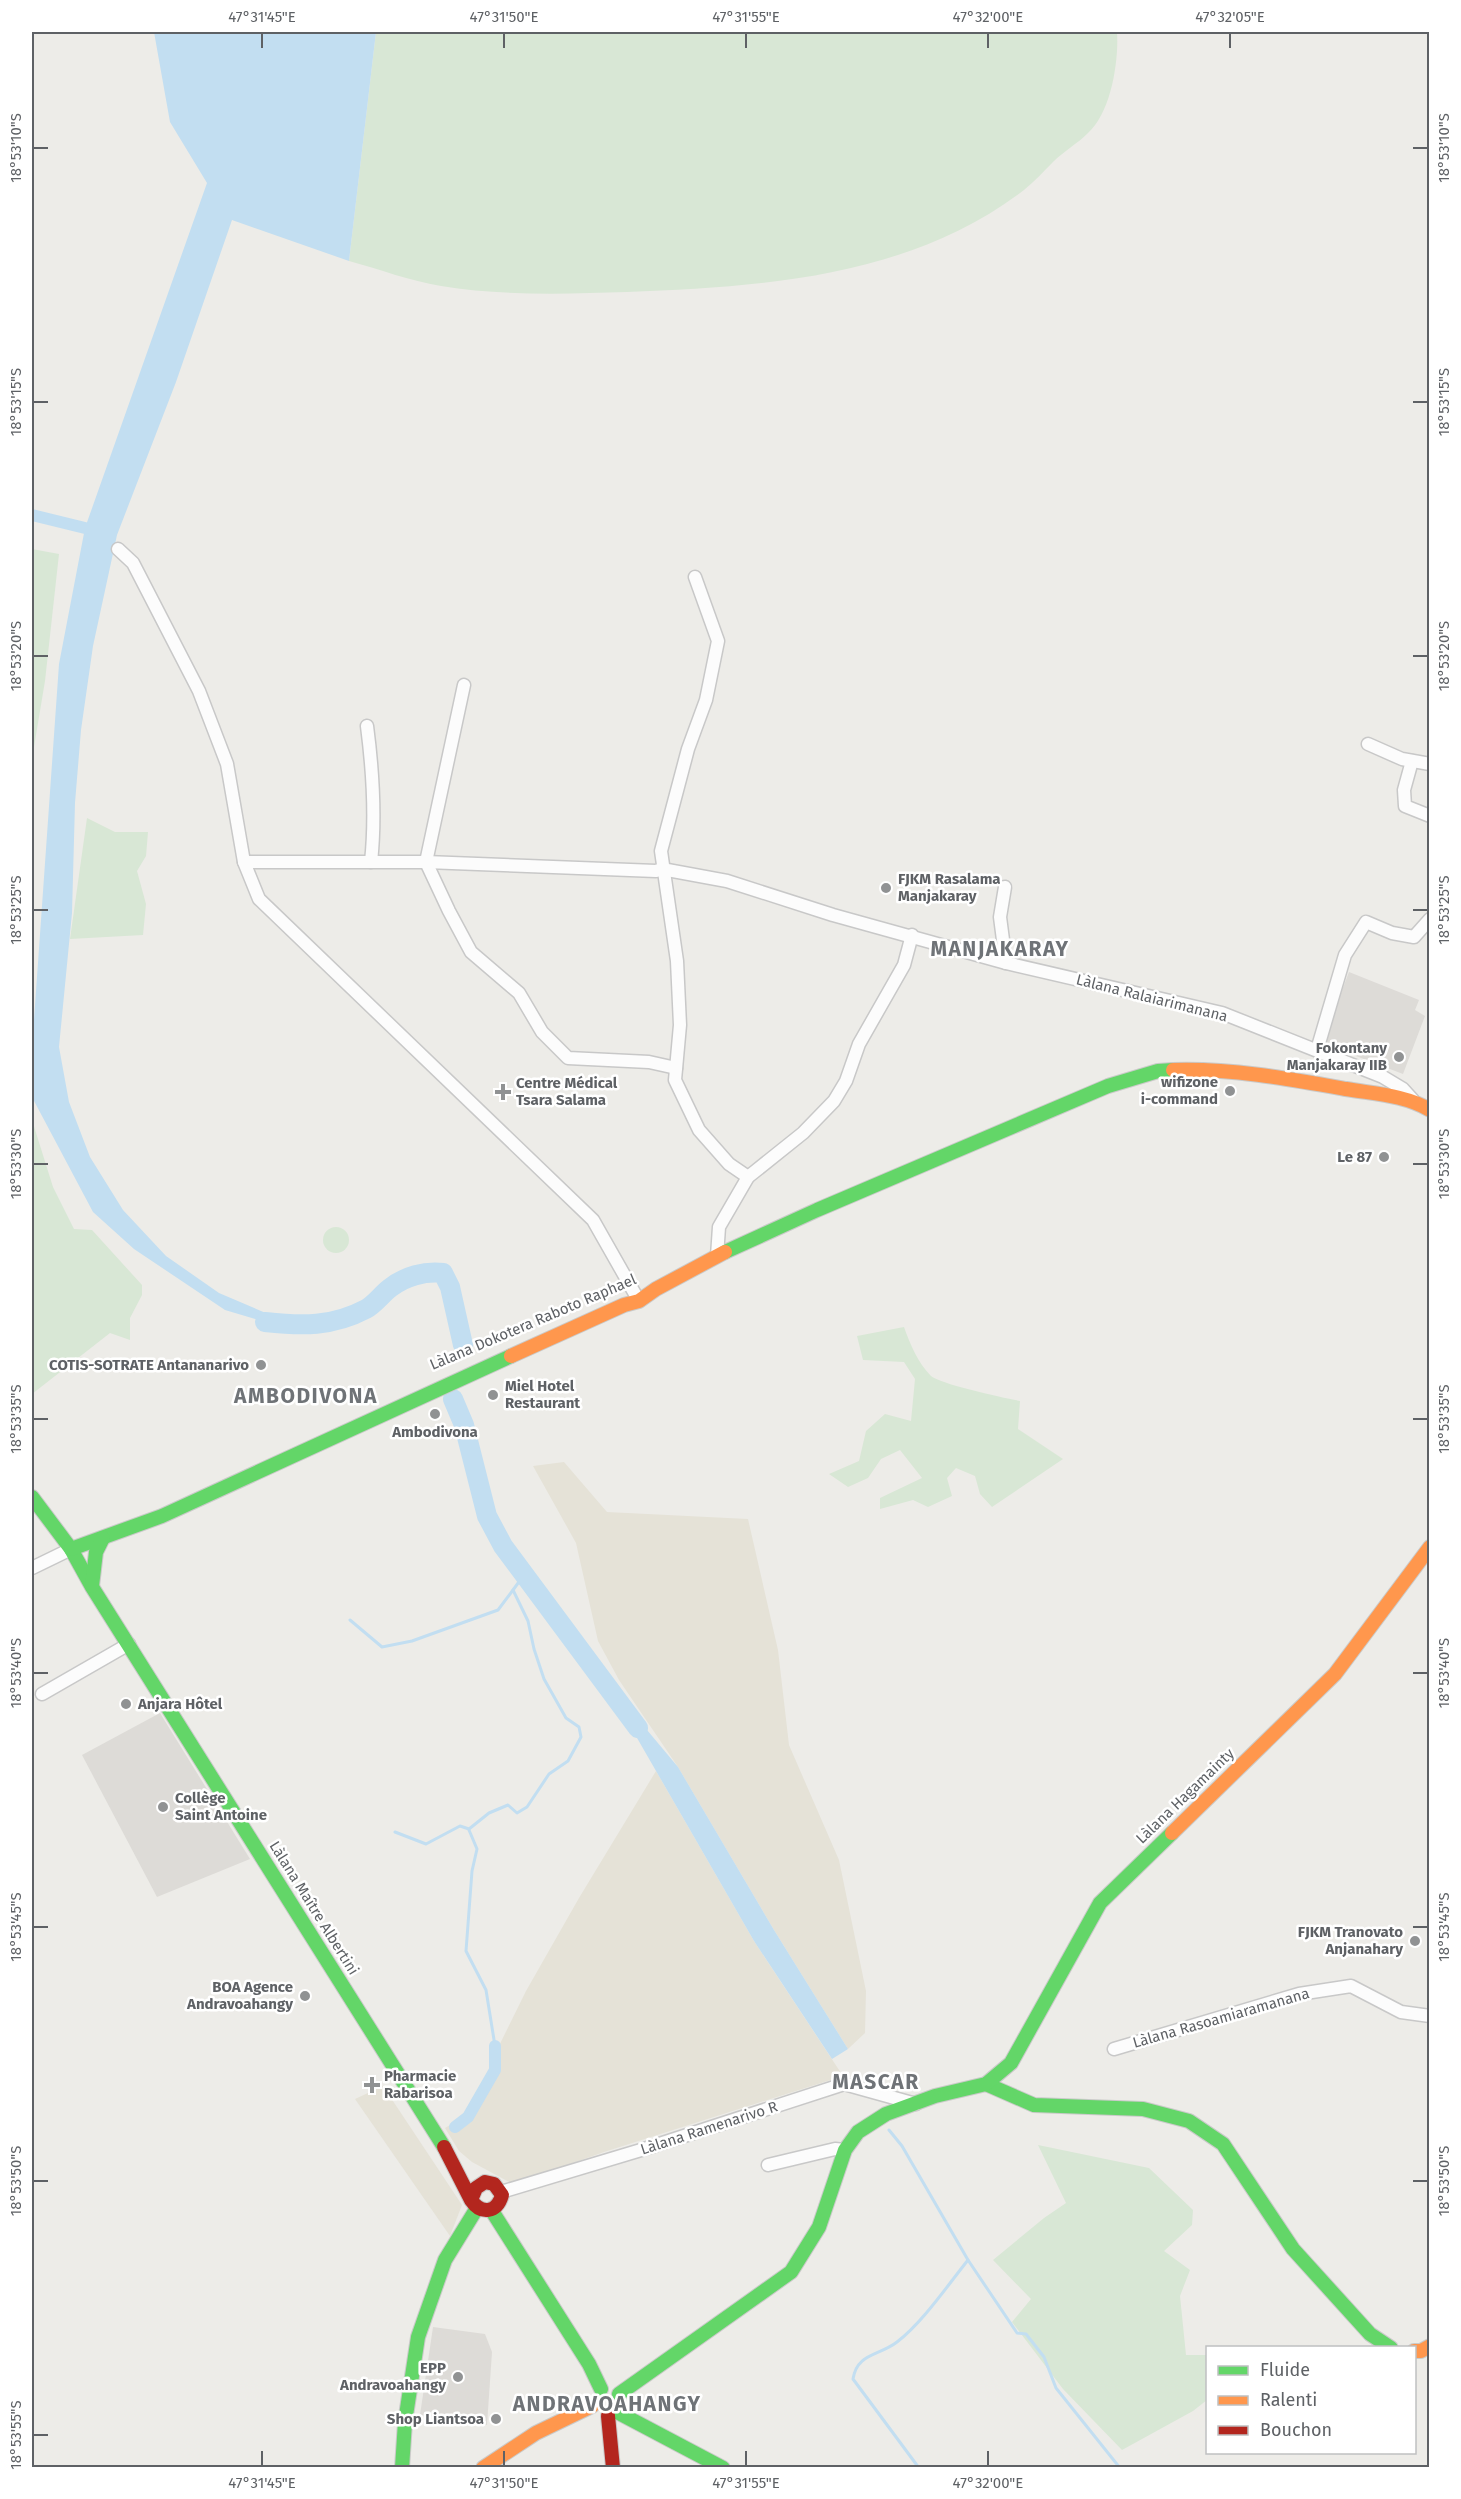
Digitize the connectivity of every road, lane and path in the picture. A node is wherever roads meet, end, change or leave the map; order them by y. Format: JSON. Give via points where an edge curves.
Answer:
{"nodes":[{"id":1,"x":118,"y":549,"type":"dead end"},
{"id":2,"x":695,"y":577,"type":"dead end"},
{"id":3,"x":464,"y":686,"type":"dead end"},
{"id":4,"x":367,"y":726,"type":"dead end"},
{"id":5,"x":1368,"y":744,"type":"dead end"},
{"id":6,"x":1412,"y":760,"type":"junction"},
{"id":7,"x":1430,"y":764,"type":"edge"},
{"id":8,"x":1430,"y":816,"type":"edge"},
{"id":9,"x":244,"y":862,"type":"junction"},
{"id":10,"x":371,"y":862,"type":"junction"},
{"id":11,"x":426,"y":862,"type":"junction"},
{"id":12,"x":662,"y":869,"type":"junction"},
{"id":13,"x":1005,"y":887,"type":"dead end"},
{"id":14,"x":1430,"y":919,"type":"edge"},
{"id":15,"x":912,"y":935,"type":"junction"},
{"id":16,"x":1006,"y":963,"type":"junction"},
{"id":17,"x":1317,"y":1050,"type":"junction"},
{"id":18,"x":676,"y":1068,"type":"junction"},
{"id":19,"x":1413,"y":1100,"type":"junction"},
{"id":20,"x":1430,"y":1110,"type":"edge"},
{"id":21,"x":748,"y":1178,"type":"junction"},
{"id":22,"x":717,"y":1256,"type":"junction"},
{"id":23,"x":637,"y":1297,"type":"junction"},
{"id":24,"x":32,"y":1497,"type":"edge"},
{"id":25,"x":104,"y":1538,"type":"junction"},
{"id":26,"x":1430,"y":1547,"type":"edge"},
{"id":27,"x":71,"y":1549,"type":"junction"},
{"id":28,"x":32,"y":1568,"type":"edge"},
{"id":29,"x":92,"y":1587,"type":"junction"},
{"id":30,"x":129,"y":1644,"type":"junction"},
{"id":31,"x":42,"y":1694,"type":"dead end"},
{"id":32,"x":1430,"y":2016,"type":"edge"},
{"id":33,"x":1114,"y":2049,"type":"dead end"},
{"id":34,"x":986,"y":2084,"type":"junction"},
{"id":35,"x":916,"y":2103,"type":"junction"},
{"id":36,"x":845,"y":2150,"type":"junction"},
{"id":37,"x":454,"y":2160,"type":"junction"},
{"id":38,"x":768,"y":2165,"type":"dead end"},
{"id":39,"x":482,"y":2182,"type":"junction"},
{"id":40,"x":501,"y":2192,"type":"junction"},
{"id":41,"x":474,"y":2204,"type":"junction"},
{"id":42,"x":492,"y":2211,"type":"junction"},
{"id":43,"x":1388,"y":2346,"type":"edge"},
{"id":44,"x":1430,"y":2346,"type":"edge"},
{"id":45,"x":1416,"y":2351,"type":"edge"},
{"id":46,"x":601,"y":2389,"type":"junction"},
{"id":47,"x":619,"y":2394,"type":"junction"},
{"id":48,"x":592,"y":2406,"type":"junction"},
{"id":49,"x":613,"y":2414,"type":"junction"},
{"id":50,"x":402,"y":2468,"type":"edge"},
{"id":51,"x":483,"y":2468,"type":"edge"},
{"id":52,"x":613,"y":2468,"type":"edge"},
{"id":53,"x":723,"y":2468,"type":"edge"}],
"edges":[{"from":1,"to":9,"type":"street","via":[[134,563],[199,691],[227,764]]},
{"from":2,"to":12,"type":"street","via":[[718,641],[706,700],[688,749],[661,851]]},
{"from":3,"to":11,"type":"street"},
{"from":4,"to":10,"type":"street","via":[[375,780]]},
{"from":5,"to":6,"type":"street"},
{"from":6,"to":7,"type":"street"},
{"from":6,"to":8,"type":"street","via":[[1404,790],[1406,806]]},
{"from":9,"to":10,"type":"street","name":"Làlana Ralaiarimanana"},
{"from":9,"to":23,"type":"street","via":[[259,899],[593,1220]]},
{"from":10,"to":11,"type":"street","name":"Làlana Ralaiarimanana"},
{"from":11,"to":12,"type":"street","name":"Làlana Ralaiarimanana","via":[[656,872]]},
{"from":11,"to":18,"type":"street","via":[[471,952],[519,993],[542,1032],[568,1058],[649,1062]]},
{"from":12,"to":15,"type":"street","name":"Làlana Ralaiarimanana","via":[[727,881]]},
{"from":12,"to":18,"type":"street","via":[[677,962],[680,1025]]},
{"from":13,"to":16,"type":"street","via":[[1000,917]]},
{"from":14,"to":17,"type":"street","via":[[1414,937],[1366,922],[1345,956]]},
{"from":15,"to":16,"type":"street","name":"Làlana Ralaiarimanana"},
{"from":15,"to":21,"type":"street","via":[[904,965],[859,1044],[834,1101],[803,1133]]},
{"from":16,"to":17,"type":"street","name":"Làlana Ralaiarimanana","via":[[1222,1013]]},
{"from":17,"to":19,"type":"street","name":"Làlana Ralaiarimanana","via":[[1383,1077]]},
{"from":18,"to":21,"type":"street","via":[[675,1080],[699,1130],[729,1164]]},
{"from":19,"to":20,"type":"main road"},
{"from":19,"to":22,"type":"main road","name":"Làlana Dokotera Raboto Raphael","via":[[1300,1081],[1211,1071],[1158,1071],[1108,1086]]},
{"from":21,"to":22,"type":"street","via":[[719,1227]]},
{"from":22,"to":23,"type":"main road","name":"Làlana Dokotera Raboto Raphael"},
{"from":23,"to":25,"type":"main road","name":"Làlana Dokotera Raboto Raphael","via":[[340,1429],[162,1516]]},
{"from":24,"to":27,"type":"main road","name":"Làlana Maître Albertini"},
{"from":25,"to":27,"type":"main road","name":"Làlana Dokotera Raboto Raphael"},
{"from":25,"to":29,"type":"main road","via":[[96,1552]]},
{"from":26,"to":34,"type":"main road","name":"Làlana Hagamainty","via":[[1335,1674],[1100,1903],[1011,2062]]},
{"from":27,"to":28,"type":"street"},
{"from":27,"to":29,"type":"main road","name":"Làlana Maître Albertini"},
{"from":29,"to":30,"type":"main road","name":"Làlana Maître Albertini"},
{"from":30,"to":31,"type":"street"},
{"from":30,"to":37,"type":"main road","name":"Làlana Maître Albertini"},
{"from":32,"to":33,"type":"street","name":"Làlana Rasoamiaramanana","via":[[1401,2012],[1351,1986],[1299,1994]]},
{"from":34,"to":35,"type":"main road"},
{"from":34,"to":43,"type":"main road","via":[[1034,2105],[1143,2109],[1190,2121],[1223,2144],[1293,2249],[1370,2334]]},
{"from":35,"to":36,"type":"main road","via":[[886,2114],[858,2132]]},
{"from":35,"to":40,"type":"street","name":"Làlana Ramenarivo R","via":[[844,2084]]},
{"from":36,"to":38,"type":"street"},
{"from":36,"to":47,"type":"main road","via":[[819,2227],[791,2272]]},
{"from":37,"to":39,"type":"main road","name":"Làlana Maître Albertini"},
{"from":37,"to":41,"type":"main road","name":"Làlana Maître Albertini"},
{"from":39,"to":40,"type":"main road","via":[[490,2181]]},
{"from":39,"to":41,"type":"main road","via":[[475,2187]]},
{"from":40,"to":42,"type":"main road","via":[[500,2205]]},
{"from":41,"to":42,"type":"main road"},
{"from":41,"to":50,"type":"main road","via":[[445,2260],[418,2337]]},
{"from":42,"to":46,"type":"main road"},
{"from":44,"to":45,"type":"main road"},
{"from":46,"to":47,"type":"main road","via":[[614,2389]]},
{"from":46,"to":48,"type":"main road"},
{"from":47,"to":49,"type":"main road","via":[[621,2401]]},
{"from":48,"to":49,"type":"main road","via":[[595,2413]]},
{"from":48,"to":51,"type":"main road","via":[[556,2420]]},
{"from":49,"to":52,"type":"main road"},
{"from":49,"to":53,"type":"main road"}]}
